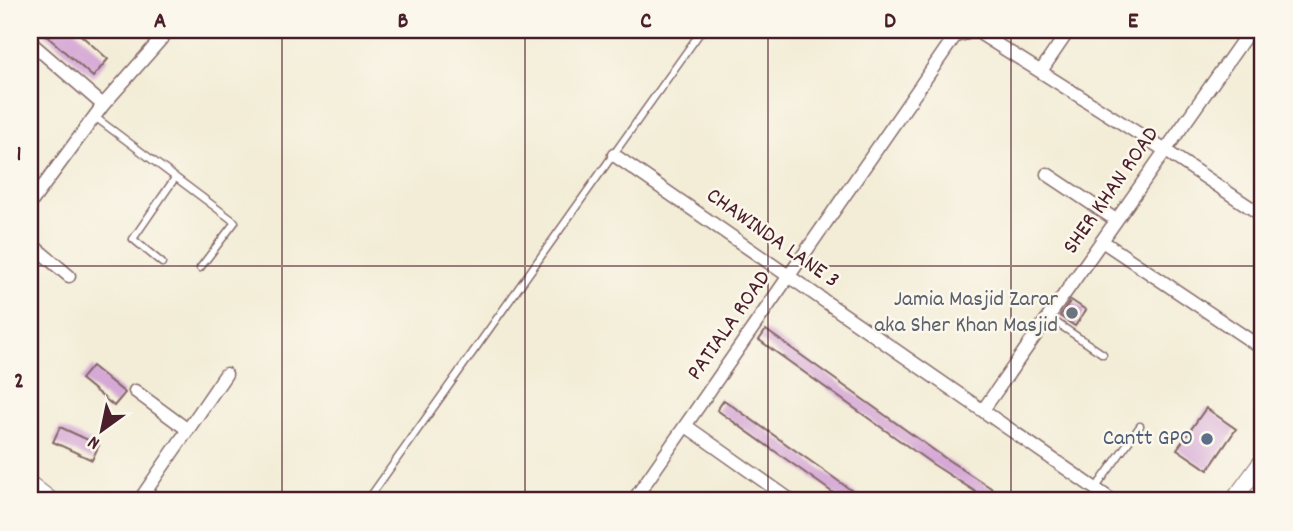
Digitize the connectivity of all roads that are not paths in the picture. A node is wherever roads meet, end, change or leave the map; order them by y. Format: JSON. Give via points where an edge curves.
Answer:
{"nodes":[{"id":1,"x":170,"y":30,"type":"edge"},
{"id":2,"x":702,"y":30,"type":"edge"},
{"id":3,"x":1069,"y":30,"type":"edge"},
{"id":4,"x":1250,"y":30,"type":"edge"},
{"id":5,"x":970,"y":31,"type":"edge"},
{"id":6,"x":30,"y":42,"type":"edge"},
{"id":7,"x":1041,"y":71,"type":"junction"},
{"id":8,"x":103,"y":105,"type":"junction"},
{"id":9,"x":95,"y":117,"type":"junction"},
{"id":10,"x":1166,"y":151,"type":"junction"},
{"id":11,"x":614,"y":155,"type":"junction"},
{"id":12,"x":1046,"y":174,"type":"dead end"},
{"id":13,"x":174,"y":178,"type":"junction"},
{"id":14,"x":30,"y":204,"type":"edge"},
{"id":15,"x":1263,"y":216,"type":"edge"},
{"id":16,"x":1116,"y":220,"type":"junction"},
{"id":17,"x":1102,"y":241,"type":"junction"},
{"id":18,"x":30,"y":243,"type":"edge"},
{"id":19,"x":162,"y":262,"type":"dead end"},
{"id":20,"x":200,"y":268,"type":"dead end"},
{"id":21,"x":69,"y":276,"type":"dead end"},
{"id":22,"x":789,"y":278,"type":"junction"},
{"id":23,"x":1048,"y":317,"type":"junction"},
{"id":24,"x":1263,"y":349,"type":"edge"},
{"id":25,"x":1103,"y":355,"type":"dead end"},
{"id":26,"x":226,"y":374,"type":"dead end"},
{"id":27,"x":135,"y":391,"type":"dead end"},
{"id":28,"x":983,"y":410,"type":"junction"},
{"id":29,"x":686,"y":426,"type":"junction"},
{"id":30,"x":1139,"y":426,"type":"dead end"},
{"id":31,"x":188,"y":430,"type":"junction"},
{"id":32,"x":1263,"y":462,"type":"edge"},
{"id":33,"x":30,"y":484,"type":"edge"},
{"id":34,"x":1095,"y":489,"type":"junction"},
{"id":35,"x":52,"y":501,"type":"edge"},
{"id":36,"x":139,"y":501,"type":"edge"},
{"id":37,"x":367,"y":501,"type":"edge"},
{"id":38,"x":633,"y":501,"type":"edge"},
{"id":39,"x":792,"y":501,"type":"edge"},
{"id":40,"x":1113,"y":501,"type":"edge"},
{"id":41,"x":1233,"y":501,"type":"edge"}],
"edges":[{"from":1,"to":8,"type":"street"},
{"from":2,"to":11,"type":"lane"},
{"from":3,"to":7,"type":"street"},
{"from":4,"to":10,"type":"street","name":"SHER KHAN ROAD"},
{"from":5,"to":7,"type":"street"},
{"from":5,"to":22,"type":"street","name":"PATIALA ROAD","via":[[955,36]]},
{"from":6,"to":8,"type":"street"},
{"from":7,"to":10,"type":"street"},
{"from":8,"to":9,"type":"street"},
{"from":9,"to":13,"type":"lane"},
{"from":9,"to":14,"type":"street"},
{"from":10,"to":15,"type":"street"},
{"from":10,"to":16,"type":"street","name":"SHER KHAN ROAD"},
{"from":11,"to":22,"type":"street","name":"CHAWINDA LANE 3"},
{"from":11,"to":37,"type":"lane"},
{"from":12,"to":16,"type":"street"},
{"from":13,"to":19,"type":"lane","via":[[133,239]]},
{"from":13,"to":20,"type":"lane","via":[[234,222]]},
{"from":16,"to":17,"type":"street","name":"SHER KHAN ROAD"},
{"from":17,"to":23,"type":"street","name":"SHER KHAN ROAD"},
{"from":17,"to":24,"type":"street"},
{"from":18,"to":21,"type":"street"},
{"from":22,"to":28,"type":"street","name":"CHAWINDA LANE 3"},
{"from":22,"to":29,"type":"street","name":"PATIALA ROAD"},
{"from":23,"to":25,"type":"lane"},
{"from":23,"to":28,"type":"street","name":"SHER KHAN ROAD"},
{"from":26,"to":31,"type":"street"},
{"from":27,"to":31,"type":"street"},
{"from":28,"to":34,"type":"street","name":"CHAWINDA LANE 3"},
{"from":29,"to":38,"type":"street","name":"PATIALA ROAD"},
{"from":29,"to":39,"type":"street"},
{"from":30,"to":34,"type":"lane"},
{"from":31,"to":36,"type":"street"},
{"from":32,"to":41,"type":"street"},
{"from":33,"to":35,"type":"street"},
{"from":34,"to":40,"type":"street","name":"CHAWINDA LANE 3"}]}
